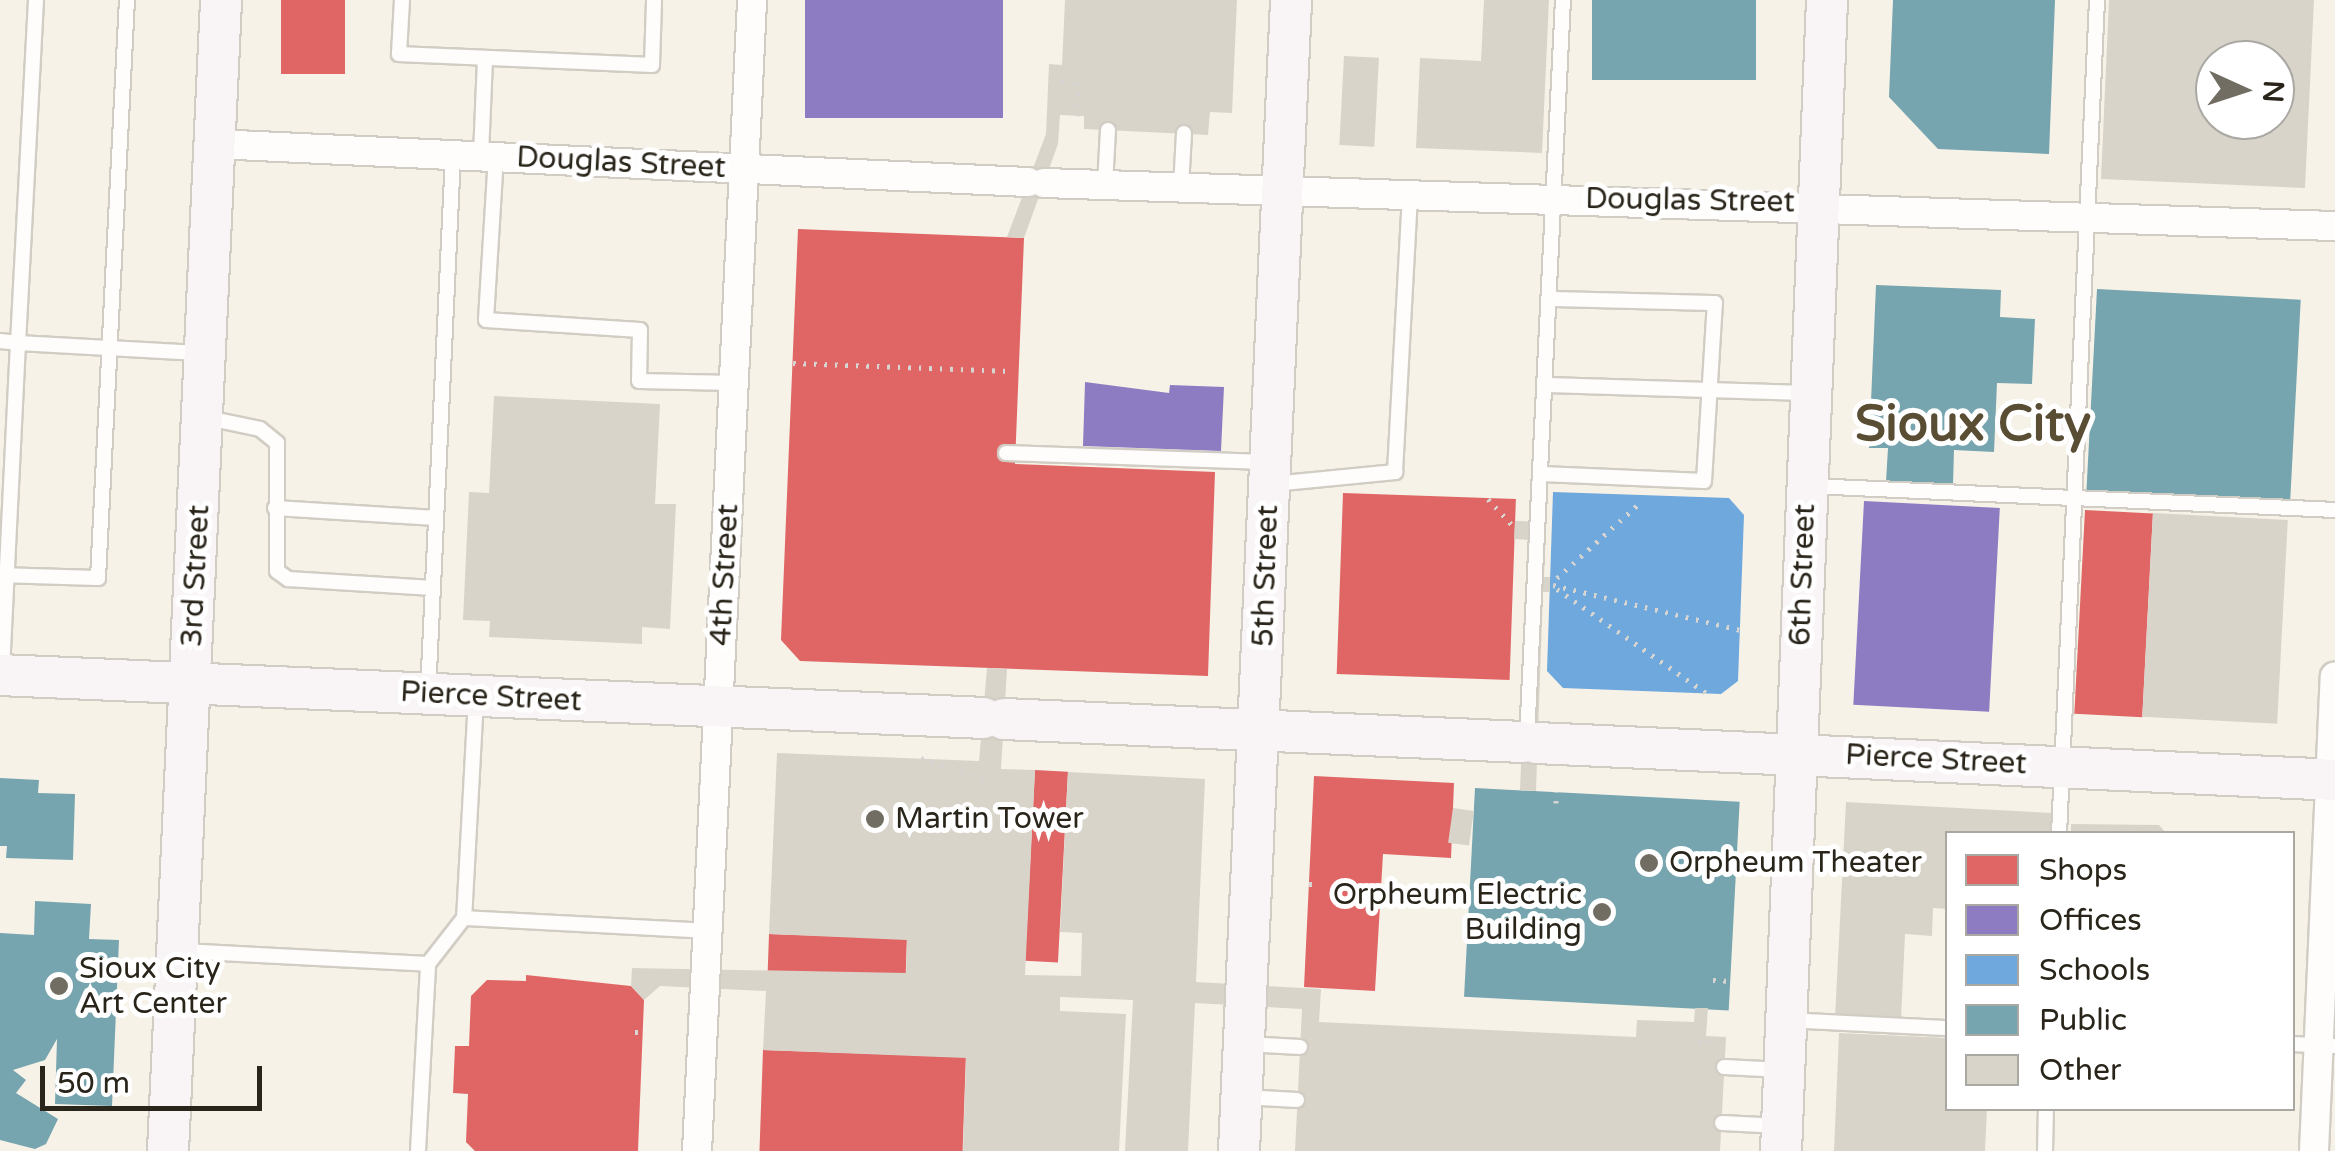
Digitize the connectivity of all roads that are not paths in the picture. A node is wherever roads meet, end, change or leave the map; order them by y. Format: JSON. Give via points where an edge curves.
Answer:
{"nodes":[{"id":1,"x":36,"y":0,"type":"edge"},
{"id":2,"x":126,"y":0,"type":"edge"},
{"id":3,"x":221,"y":0,"type":"edge"},
{"id":4,"x":402,"y":0,"type":"edge"},
{"id":5,"x":654,"y":0,"type":"edge"},
{"id":6,"x":752,"y":0,"type":"edge"},
{"id":7,"x":1291,"y":0,"type":"edge"},
{"id":8,"x":1563,"y":0,"type":"edge"},
{"id":9,"x":1827,"y":0,"type":"edge"},
{"id":10,"x":2097,"y":0,"type":"edge"},
{"id":11,"x":484,"y":58,"type":"junction"},
{"id":12,"x":1108,"y":130,"type":"dead end"},
{"id":13,"x":1184,"y":133,"type":"dead end"},
{"id":14,"x":215,"y":144,"type":"junction"},
{"id":15,"x":452,"y":154,"type":"junction"},
{"id":16,"x":489,"y":156,"type":"junction"},
{"id":17,"x":744,"y":170,"type":"junction"},
{"id":18,"x":1105,"y":185,"type":"junction"},
{"id":19,"x":1181,"y":188,"type":"junction"},
{"id":20,"x":1283,"y":194,"type":"junction"},
{"id":21,"x":1410,"y":196,"type":"junction"},
{"id":22,"x":1555,"y":199,"type":"junction"},
{"id":23,"x":1818,"y":204,"type":"junction"},
{"id":24,"x":2086,"y":216,"type":"junction"},
{"id":25,"x":2335,"y":226,"type":"edge"},
{"id":26,"x":1550,"y":299,"type":"junction"},
{"id":27,"x":0,"y":342,"type":"edge"},
{"id":28,"x":18,"y":342,"type":"junction"},
{"id":29,"x":109,"y":348,"type":"junction"},
{"id":30,"x":206,"y":353,"type":"junction"},
{"id":31,"x":734,"y":383,"type":"junction"},
{"id":32,"x":1546,"y":385,"type":"junction"},
{"id":33,"x":1710,"y":392,"type":"junction"},
{"id":34,"x":1811,"y":393,"type":"junction"},
{"id":35,"x":203,"y":417,"type":"junction"},
{"id":36,"x":1006,"y":453,"type":"dead end"},
{"id":37,"x":1270,"y":474,"type":"junction"},
{"id":38,"x":1542,"y":474,"type":"junction"},
{"id":39,"x":1807,"y":486,"type":"junction"},
{"id":40,"x":2074,"y":499,"type":"junction"},
{"id":41,"x":276,"y":508,"type":"junction"},
{"id":42,"x":2335,"y":510,"type":"edge"},
{"id":43,"x":436,"y":518,"type":"junction"},
{"id":44,"x":3,"y":575,"type":"edge"},
{"id":45,"x":433,"y":588,"type":"junction"},
{"id":46,"x":1,"y":675,"type":"edge"},
{"id":47,"x":2335,"y":676,"type":"edge"},
{"id":48,"x":191,"y":684,"type":"junction"},
{"id":49,"x":428,"y":694,"type":"junction"},
{"id":50,"x":476,"y":696,"type":"junction"},
{"id":51,"x":718,"y":706,"type":"junction"},
{"id":52,"x":1259,"y":730,"type":"junction"},
{"id":53,"x":1529,"y":742,"type":"junction"},
{"id":54,"x":1796,"y":754,"type":"junction"},
{"id":55,"x":2062,"y":766,"type":"junction"},
{"id":56,"x":2333,"y":780,"type":"edge"},
{"id":57,"x":2059,"y":831,"type":"edge"},
{"id":58,"x":464,"y":918,"type":"junction"},
{"id":59,"x":708,"y":930,"type":"junction"},
{"id":60,"x":176,"y":951,"type":"junction"},
{"id":61,"x":428,"y":964,"type":"junction"},
{"id":62,"x":1787,"y":1020,"type":"junction"},
{"id":63,"x":1945,"y":1028,"type":"edge"},
{"id":64,"x":1244,"y":1044,"type":"junction"},
{"id":65,"x":2316,"y":1045,"type":"edge"},
{"id":66,"x":1300,"y":1047,"type":"dead end"},
{"id":67,"x":1724,"y":1067,"type":"dead end"},
{"id":68,"x":1784,"y":1070,"type":"junction"},
{"id":69,"x":1242,"y":1098,"type":"junction"},
{"id":70,"x":1297,"y":1100,"type":"dead end"},
{"id":71,"x":2046,"y":1111,"type":"edge"},
{"id":72,"x":1722,"y":1122,"type":"dead end"},
{"id":73,"x":1781,"y":1138,"type":"edge"},
{"id":74,"x":168,"y":1151,"type":"edge"},
{"id":75,"x":418,"y":1151,"type":"edge"},
{"id":76,"x":697,"y":1151,"type":"edge"},
{"id":77,"x":1239,"y":1151,"type":"edge"},
{"id":78,"x":2044,"y":1151,"type":"edge"},
{"id":79,"x":2314,"y":1151,"type":"edge"}],
"edges":[{"from":1,"to":28,"type":"lane"},
{"from":2,"to":29,"type":"lane"},
{"from":3,"to":14,"type":"main road","name":"3rd Street"},
{"from":4,"to":11,"type":"lane","via":[[399,54]]},
{"from":5,"to":11,"type":"lane","via":[[652,65]]},
{"from":6,"to":17,"type":"street","name":"4th Street"},
{"from":7,"to":20,"type":"main road","name":"5th Street"},
{"from":8,"to":22,"type":"lane"},
{"from":9,"to":23,"type":"main road","name":"6th Street"},
{"from":10,"to":24,"type":"lane"},
{"from":11,"to":16,"type":"lane"},
{"from":12,"to":18,"type":"lane"},
{"from":13,"to":19,"type":"lane"},
{"from":14,"to":15,"type":"street","name":"Douglas Street"},
{"from":14,"to":30,"type":"main road","name":"3rd Street"},
{"from":15,"to":16,"type":"street","name":"Douglas Street"},
{"from":15,"to":43,"type":"lane"},
{"from":16,"to":17,"type":"street","name":"Douglas Street"},
{"from":16,"to":31,"type":"lane","via":[[486,320],[640,330],[639,380]]},
{"from":17,"to":18,"type":"street","name":"Douglas Street"},
{"from":17,"to":31,"type":"street","name":"4th Street"},
{"from":18,"to":19,"type":"street","name":"Douglas Street"},
{"from":19,"to":20,"type":"street","name":"Douglas Street"},
{"from":20,"to":21,"type":"street","name":"Douglas Street"},
{"from":20,"to":37,"type":"main road","name":"5th Street"},
{"from":21,"to":22,"type":"street","name":"Douglas Street"},
{"from":21,"to":37,"type":"lane","via":[[1395,472]]},
{"from":22,"to":23,"type":"street","name":"Douglas Street"},
{"from":22,"to":26,"type":"lane"},
{"from":23,"to":24,"type":"street","name":"Douglas Street"},
{"from":23,"to":34,"type":"main road","name":"6th Street"},
{"from":24,"to":25,"type":"street","name":"Douglas Street"},
{"from":24,"to":40,"type":"lane"},
{"from":26,"to":32,"type":"lane"},
{"from":26,"to":33,"type":"lane","via":[[1715,303]]},
{"from":27,"to":28,"type":"lane"},
{"from":28,"to":29,"type":"lane"},
{"from":28,"to":44,"type":"lane"},
{"from":29,"to":30,"type":"lane"},
{"from":29,"to":44,"type":"lane","via":[[98,578]]},
{"from":30,"to":35,"type":"main road","name":"3rd Street"},
{"from":31,"to":51,"type":"street","name":"4th Street"},
{"from":32,"to":33,"type":"lane"},
{"from":32,"to":38,"type":"lane"},
{"from":33,"to":34,"type":"lane"},
{"from":33,"to":38,"type":"lane","via":[[1704,481]]},
{"from":34,"to":39,"type":"main road","name":"6th Street"},
{"from":35,"to":41,"type":"lane","via":[[271,434],[278,456]]},
{"from":35,"to":48,"type":"main road","name":"3rd Street"},
{"from":36,"to":37,"type":"lane"},
{"from":37,"to":52,"type":"main road","name":"5th Street"},
{"from":38,"to":53,"type":"lane"},
{"from":39,"to":40,"type":"lane"},
{"from":39,"to":54,"type":"main road","name":"6th Street"},
{"from":40,"to":42,"type":"lane"},
{"from":40,"to":55,"type":"lane"},
{"from":41,"to":43,"type":"lane"},
{"from":41,"to":45,"type":"lane","via":[[272,557],[288,579]]},
{"from":43,"to":45,"type":"lane"},
{"from":44,"to":46,"type":"lane"},
{"from":45,"to":49,"type":"lane"},
{"from":46,"to":48,"type":"main road","name":"Pierce Street"},
{"from":47,"to":56,"type":"street"},
{"from":48,"to":49,"type":"main road","name":"Pierce Street"},
{"from":48,"to":60,"type":"main road","name":"3rd Street"},
{"from":49,"to":50,"type":"main road","name":"Pierce Street"},
{"from":50,"to":51,"type":"main road","name":"Pierce Street"},
{"from":50,"to":58,"type":"lane"},
{"from":51,"to":52,"type":"main road","name":"Pierce Street"},
{"from":51,"to":59,"type":"street","name":"4th Street"},
{"from":52,"to":53,"type":"main road","name":"Pierce Street"},
{"from":52,"to":64,"type":"main road","name":"5th Street"},
{"from":53,"to":54,"type":"main road","name":"Pierce Street"},
{"from":54,"to":55,"type":"main road","name":"Pierce Street"},
{"from":54,"to":62,"type":"main road","name":"6th Street"},
{"from":55,"to":56,"type":"main road","name":"Pierce Street"},
{"from":55,"to":57,"type":"lane"},
{"from":56,"to":65,"type":"street"},
{"from":58,"to":59,"type":"lane"},
{"from":58,"to":61,"type":"lane"},
{"from":59,"to":76,"type":"street","name":"4th Street"},
{"from":60,"to":61,"type":"lane"},
{"from":60,"to":74,"type":"main road","name":"3rd Street"},
{"from":61,"to":75,"type":"lane"},
{"from":62,"to":63,"type":"lane"},
{"from":62,"to":68,"type":"main road","name":"6th Street"},
{"from":64,"to":66,"type":"lane"},
{"from":64,"to":69,"type":"main road","name":"5th Street"},
{"from":65,"to":79,"type":"street"},
{"from":67,"to":68,"type":"lane"},
{"from":68,"to":73,"type":"main road","name":"6th Street"},
{"from":69,"to":70,"type":"lane"},
{"from":69,"to":77,"type":"main road","name":"5th Street"},
{"from":71,"to":78,"type":"lane"},
{"from":72,"to":73,"type":"lane"}]}
